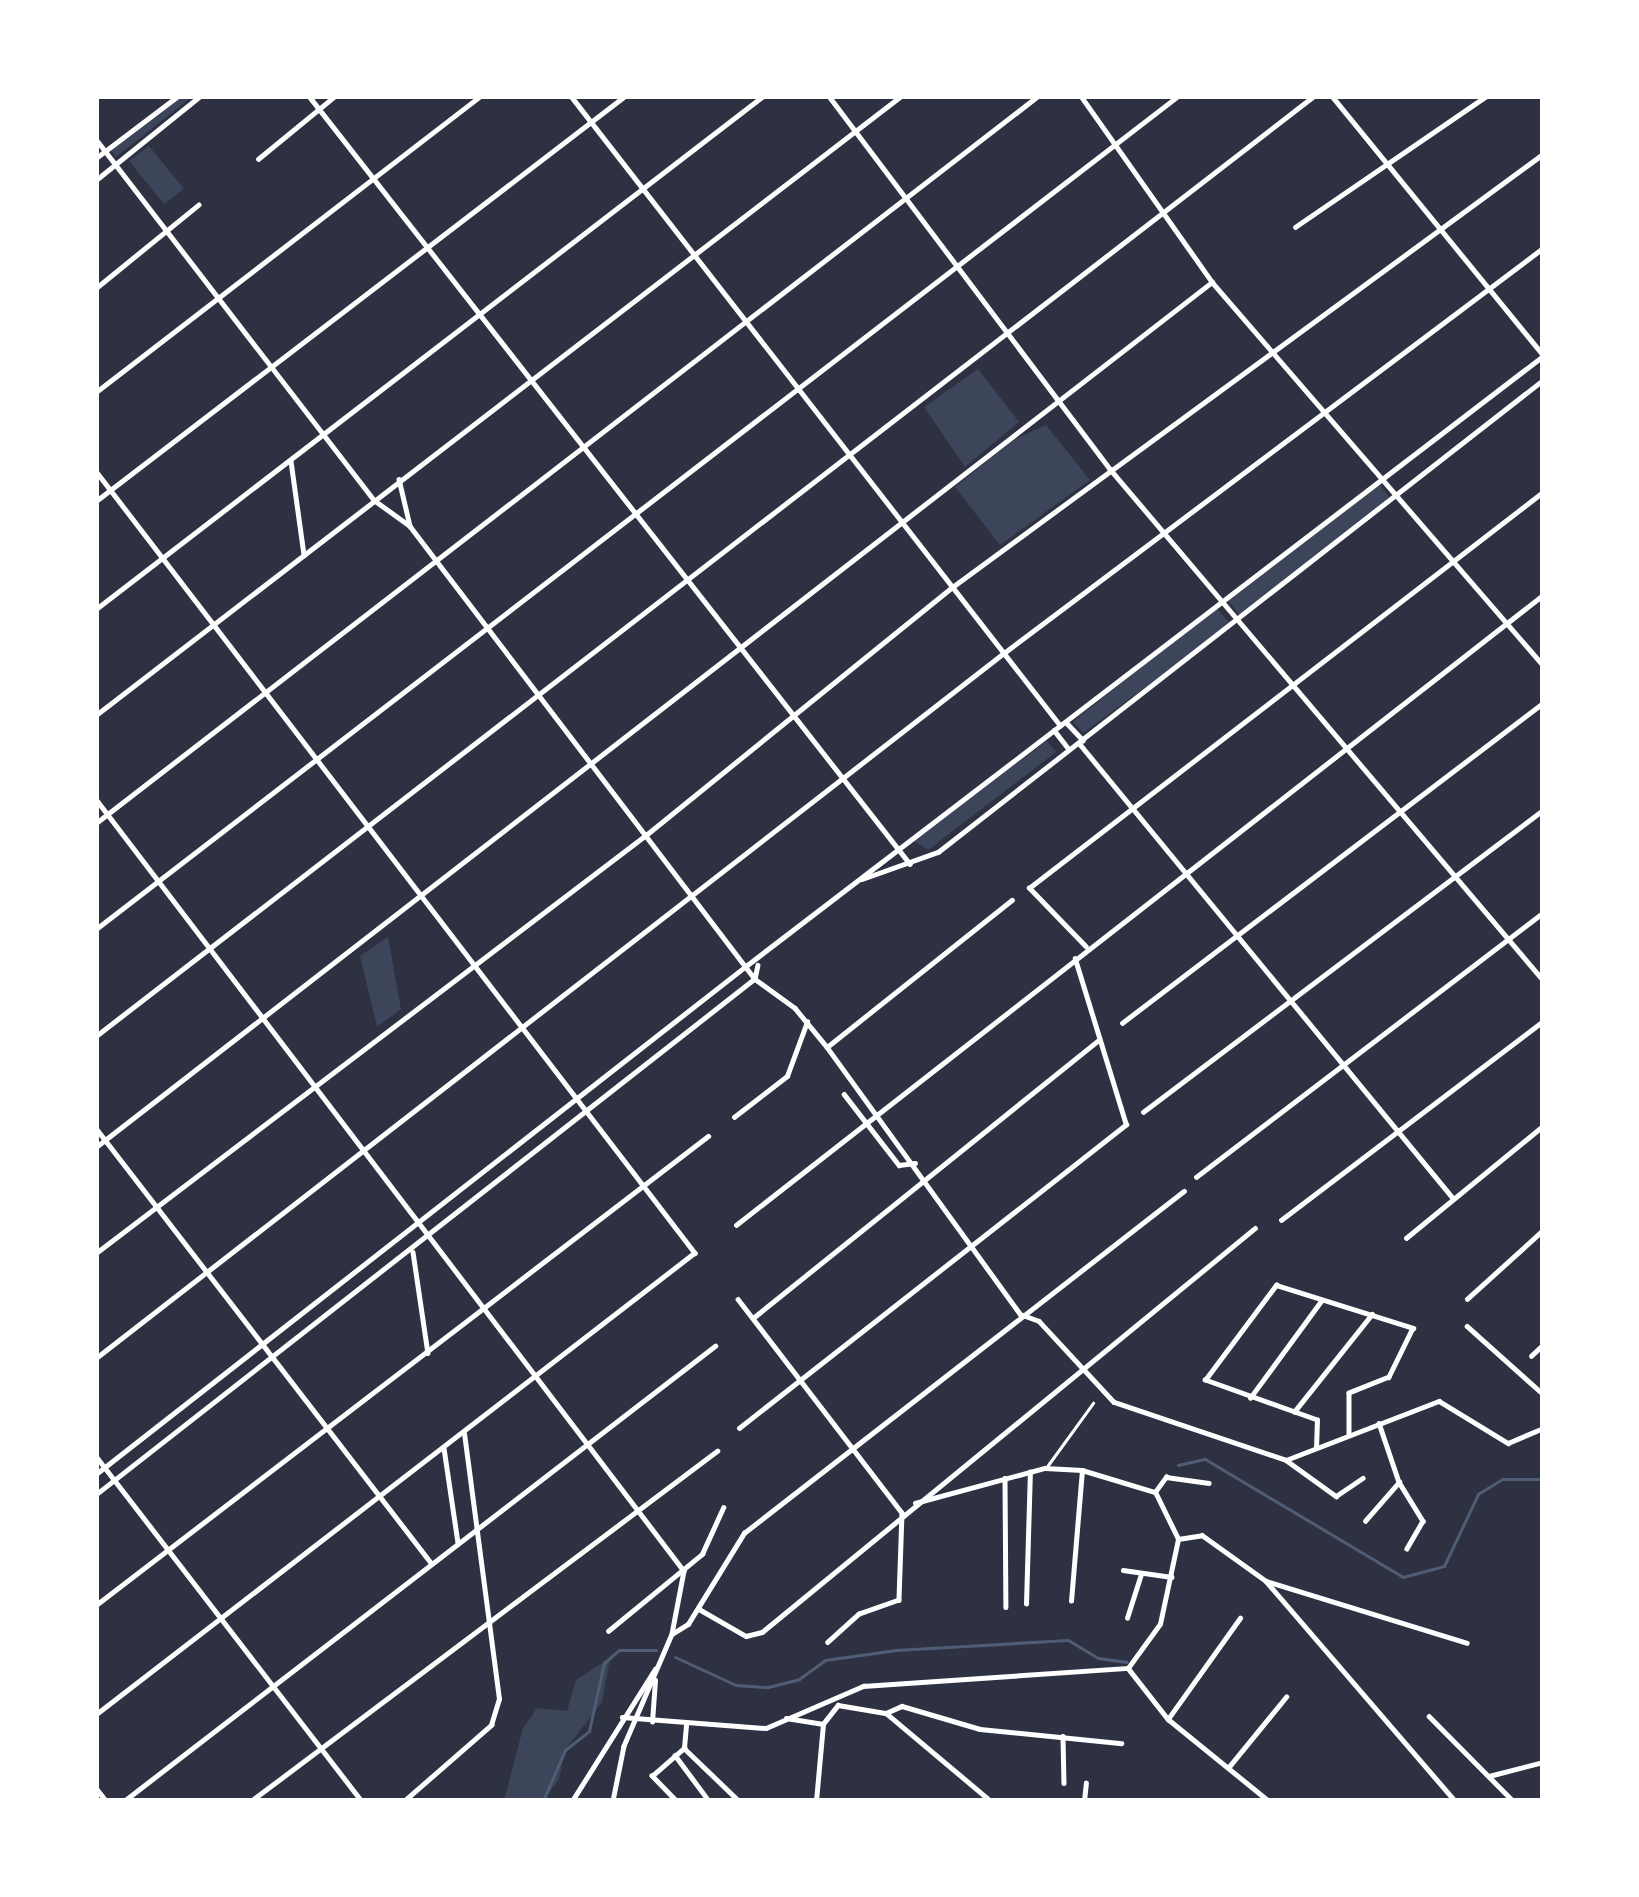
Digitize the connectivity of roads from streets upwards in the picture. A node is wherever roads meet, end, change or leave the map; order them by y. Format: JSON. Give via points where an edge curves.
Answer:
{"nodes":[{"id":1,"x":178,"y":96,"type":"edge"},
{"id":2,"x":200,"y":96,"type":"edge"},
{"id":3,"x":309,"y":96,"type":"edge"},
{"id":4,"x":335,"y":96,"type":"edge"},
{"id":5,"x":482,"y":96,"type":"edge"},
{"id":6,"x":571,"y":96,"type":"edge"},
{"id":7,"x":625,"y":96,"type":"edge"},
{"id":8,"x":763,"y":96,"type":"edge"},
{"id":9,"x":829,"y":96,"type":"edge"},
{"id":10,"x":901,"y":96,"type":"edge"},
{"id":11,"x":1038,"y":96,"type":"edge"},
{"id":12,"x":1081,"y":96,"type":"edge"},
{"id":13,"x":1178,"y":96,"type":"edge"},
{"id":14,"x":1314,"y":96,"type":"edge"},
{"id":15,"x":1332,"y":96,"type":"edge"},
{"id":16,"x":1486,"y":96,"type":"edge"},
{"id":17,"x":318,"y":108,"type":"junction"},
{"id":18,"x":591,"y":122,"type":"junction"},
{"id":19,"x":854,"y":133,"type":"junction"},
{"id":20,"x":96,"y":139,"type":"edge"},
{"id":21,"x":1116,"y":143,"type":"junction"},
{"id":22,"x":105,"y":151,"type":"junction"},
{"id":23,"x":1543,"y":154,"type":"edge"},
{"id":24,"x":96,"y":158,"type":"edge"},
{"id":25,"x":258,"y":159,"type":"dead end"},
{"id":26,"x":116,"y":164,"type":"junction"},
{"id":27,"x":1382,"y":165,"type":"junction"},
{"id":28,"x":377,"y":176,"type":"junction"},
{"id":29,"x":96,"y":180,"type":"edge"},
{"id":30,"x":644,"y":189,"type":"junction"},
{"id":31,"x":905,"y":200,"type":"junction"},
{"id":32,"x":198,"y":205,"type":"dead end"},
{"id":33,"x":1163,"y":215,"type":"junction"},
{"id":34,"x":1295,"y":227,"type":"dead end"},
{"id":35,"x":1432,"y":228,"type":"junction"},
{"id":36,"x":168,"y":233,"type":"junction"},
{"id":37,"x":430,"y":245,"type":"junction"},
{"id":38,"x":1543,"y":248,"type":"edge"},
{"id":39,"x":694,"y":256,"type":"junction"},
{"id":40,"x":953,"y":262,"type":"junction"},
{"id":41,"x":1212,"y":281,"type":"junction"},
{"id":42,"x":96,"y":288,"type":"edge"},
{"id":43,"x":1484,"y":289,"type":"junction"},
{"id":44,"x":219,"y":299,"type":"junction"},
{"id":45,"x":482,"y":312,"type":"junction"},
{"id":46,"x":746,"y":325,"type":"junction"},
{"id":47,"x":1006,"y":334,"type":"junction"},
{"id":48,"x":1269,"y":350,"type":"junction"},
{"id":49,"x":1543,"y":356,"type":"edge"},
{"id":50,"x":271,"y":366,"type":"junction"},
{"id":51,"x":532,"y":376,"type":"junction"},
{"id":52,"x":1543,"y":380,"type":"edge"},
{"id":53,"x":794,"y":386,"type":"junction"},
{"id":54,"x":96,"y":392,"type":"edge"},
{"id":55,"x":1056,"y":402,"type":"junction"},
{"id":56,"x":1324,"y":414,"type":"junction"},
{"id":57,"x":323,"y":434,"type":"junction"},
{"id":58,"x":585,"y":445,"type":"junction"},
{"id":59,"x":848,"y":453,"type":"junction"},
{"id":60,"x":291,"y":461,"type":"junction"},
{"id":61,"x":1110,"y":470,"type":"junction"},
{"id":62,"x":96,"y":471,"type":"edge"},
{"id":63,"x":1378,"y":476,"type":"junction"},
{"id":64,"x":399,"y":477,"type":"junction"},
{"id":65,"x":110,"y":490,"type":"junction"},
{"id":66,"x":1543,"y":492,"type":"edge"},
{"id":67,"x":1395,"y":495,"type":"junction"},
{"id":68,"x":374,"y":500,"type":"junction"},
{"id":69,"x":96,"y":501,"type":"edge"},
{"id":70,"x":638,"y":508,"type":"junction"},
{"id":71,"x":899,"y":523,"type":"junction"},
{"id":72,"x":410,"y":526,"type":"junction"},
{"id":73,"x":1166,"y":535,"type":"junction"},
{"id":74,"x":304,"y":555,"type":"junction"},
{"id":75,"x":163,"y":559,"type":"junction"},
{"id":76,"x":1454,"y":559,"type":"junction"},
{"id":77,"x":437,"y":562,"type":"junction"},
{"id":78,"x":692,"y":576,"type":"junction"},
{"id":79,"x":951,"y":588,"type":"junction"},
{"id":80,"x":1543,"y":595,"type":"edge"},
{"id":81,"x":1220,"y":599,"type":"junction"},
{"id":82,"x":96,"y":609,"type":"edge"},
{"id":83,"x":1237,"y":622,"type":"junction"},
{"id":84,"x":1507,"y":623,"type":"junction"},
{"id":85,"x":213,"y":625,"type":"junction"},
{"id":86,"x":488,"y":627,"type":"junction"},
{"id":87,"x":742,"y":641,"type":"junction"},
{"id":88,"x":1004,"y":653,"type":"junction"},
{"id":89,"x":1543,"y":665,"type":"edge"},
{"id":90,"x":1296,"y":684,"type":"junction"},
{"id":91,"x":263,"y":689,"type":"junction"},
{"id":92,"x":540,"y":696,"type":"junction"},
{"id":93,"x":1543,"y":703,"type":"edge"},
{"id":94,"x":797,"y":714,"type":"junction"},
{"id":95,"x":96,"y":715,"type":"edge"},
{"id":96,"x":1060,"y":725,"type":"junction"},
{"id":97,"x":1081,"y":741,"type":"junction"},
{"id":98,"x":1348,"y":745,"type":"junction"},
{"id":99,"x":1070,"y":749,"type":"junction"},
{"id":100,"x":314,"y":755,"type":"junction"},
{"id":101,"x":592,"y":764,"type":"junction"},
{"id":102,"x":848,"y":780,"type":"junction"},
{"id":103,"x":96,"y":799,"type":"edge"},
{"id":104,"x":1133,"y":809,"type":"junction"},
{"id":105,"x":1403,"y":809,"type":"junction"},
{"id":106,"x":1543,"y":809,"type":"edge"},
{"id":107,"x":107,"y":814,"type":"junction"},
{"id":108,"x":96,"y":823,"type":"edge"},
{"id":109,"x":368,"y":826,"type":"junction"},
{"id":110,"x":646,"y":835,"type":"junction"},
{"id":111,"x":896,"y":846,"type":"junction"},
{"id":112,"x":910,"y":864,"type":"junction"},
{"id":113,"x":1185,"y":872,"type":"junction"},
{"id":114,"x":160,"y":879,"type":"junction"},
{"id":115,"x":1456,"y":879,"type":"junction"},
{"id":116,"x":856,"y":881,"type":"junction"},
{"id":117,"x":421,"y":896,"type":"junction"},
{"id":118,"x":693,"y":897,"type":"junction"},
{"id":119,"x":1012,"y":900,"type":"dead end"},
{"id":120,"x":1543,"y":913,"type":"edge"},
{"id":121,"x":96,"y":929,"type":"edge"},
{"id":122,"x":1239,"y":938,"type":"junction"},
{"id":123,"x":1510,"y":941,"type":"junction"},
{"id":124,"x":210,"y":942,"type":"junction"},
{"id":125,"x":1087,"y":948,"type":"junction"},
{"id":126,"x":1074,"y":958,"type":"junction"},
{"id":127,"x":473,"y":963,"type":"junction"},
{"id":128,"x":759,"y":963,"type":"junction"},
{"id":129,"x":746,"y":966,"type":"junction"},
{"id":130,"x":755,"y":979,"type":"junction"},
{"id":131,"x":1543,"y":980,"type":"edge"},
{"id":132,"x":1291,"y":1001,"type":"junction"},
{"id":133,"x":265,"y":1016,"type":"junction"},
{"id":134,"x":1543,"y":1021,"type":"edge"},
{"id":135,"x":807,"y":1022,"type":"junction"},
{"id":136,"x":1122,"y":1023,"type":"dead end"},
{"id":137,"x":524,"y":1030,"type":"junction"},
{"id":138,"x":96,"y":1036,"type":"edge"},
{"id":139,"x":1099,"y":1040,"type":"junction"},
{"id":140,"x":827,"y":1047,"type":"junction"},
{"id":141,"x":1346,"y":1068,"type":"junction"},
{"id":142,"x":317,"y":1083,"type":"junction"},
{"id":143,"x":844,"y":1094,"type":"dead end"},
{"id":144,"x":576,"y":1098,"type":"junction"},
{"id":145,"x":875,"y":1110,"type":"junction"},
{"id":146,"x":1143,"y":1112,"type":"dead end"},
{"id":147,"x":589,"y":1115,"type":"junction"},
{"id":148,"x":734,"y":1118,"type":"dead end"},
{"id":149,"x":863,"y":1119,"type":"junction"},
{"id":150,"x":1543,"y":1126,"type":"edge"},
{"id":151,"x":96,"y":1128,"type":"edge"},
{"id":152,"x":1401,"y":1135,"type":"junction"},
{"id":153,"x":708,"y":1136,"type":"dead end"},
{"id":154,"x":105,"y":1140,"type":"junction"},
{"id":155,"x":96,"y":1147,"type":"edge"},
{"id":156,"x":369,"y":1151,"type":"junction"},
{"id":157,"x":915,"y":1163,"type":"junction"},
{"id":158,"x":1196,"y":1177,"type":"dead end"},
{"id":159,"x":927,"y":1181,"type":"junction"},
{"id":160,"x":644,"y":1186,"type":"junction"},
{"id":161,"x":1184,"y":1190,"type":"dead end"},
{"id":162,"x":1453,"y":1198,"type":"junction"},
{"id":163,"x":157,"y":1207,"type":"junction"},
{"id":164,"x":1281,"y":1220,"type":"dead end"},
{"id":165,"x":423,"y":1225,"type":"junction"},
{"id":166,"x":736,"y":1225,"type":"dead end"},
{"id":167,"x":1255,"y":1228,"type":"dead end"},
{"id":168,"x":1543,"y":1230,"type":"edge"},
{"id":169,"x":432,"y":1237,"type":"junction"},
{"id":170,"x":1406,"y":1238,"type":"dead end"},
{"id":171,"x":975,"y":1246,"type":"junction"},
{"id":172,"x":413,"y":1252,"type":"junction"},
{"id":173,"x":96,"y":1253,"type":"edge"},
{"id":174,"x":209,"y":1274,"type":"junction"},
{"id":175,"x":738,"y":1299,"type":"dead end"},
{"id":176,"x":1467,"y":1299,"type":"dead end"},
{"id":177,"x":1321,"y":1300,"type":"junction"},
{"id":178,"x":489,"y":1308,"type":"junction"},
{"id":179,"x":1020,"y":1314,"type":"junction"},
{"id":180,"x":1372,"y":1314,"type":"junction"},
{"id":181,"x":752,"y":1318,"type":"junction"},
{"id":182,"x":1467,"y":1326,"type":"dead end"},
{"id":183,"x":263,"y":1345,"type":"junction"},
{"id":184,"x":1543,"y":1345,"type":"edge"},
{"id":185,"x":715,"y":1346,"type":"dead end"},
{"id":186,"x":429,"y":1354,"type":"junction"},
{"id":187,"x":1531,"y":1356,"type":"dead end"},
{"id":188,"x":96,"y":1358,"type":"edge"},
{"id":189,"x":274,"y":1358,"type":"junction"},
{"id":190,"x":1080,"y":1368,"type":"junction"},
{"id":191,"x":539,"y":1375,"type":"junction"},
{"id":192,"x":802,"y":1378,"type":"junction"},
{"id":193,"x":1543,"y":1394,"type":"edge"},
{"id":194,"x":1250,"y":1398,"type":"junction"},
{"id":195,"x":1093,"y":1403,"type":"dead end"},
{"id":196,"x":1294,"y":1412,"type":"junction"},
{"id":197,"x":1379,"y":1423,"type":"junction"},
{"id":198,"x":326,"y":1427,"type":"junction"},
{"id":199,"x":739,"y":1428,"type":"dead end"},
{"id":200,"x":1543,"y":1428,"type":"edge"},
{"id":201,"x":1348,"y":1433,"type":"junction"},
{"id":202,"x":464,"y":1434,"type":"junction"},
{"id":203,"x":592,"y":1440,"type":"junction"},
{"id":204,"x":854,"y":1446,"type":"junction"},
{"id":205,"x":444,"y":1448,"type":"junction"},
{"id":206,"x":1316,"y":1448,"type":"junction"},
{"id":207,"x":717,"y":1451,"type":"dead end"},
{"id":208,"x":96,"y":1456,"type":"edge"},
{"id":209,"x":1286,"y":1460,"type":"junction"},
{"id":210,"x":105,"y":1468,"type":"junction"},
{"id":211,"x":1045,"y":1468,"type":"junction"},
{"id":212,"x":1082,"y":1470,"type":"junction"},
{"id":213,"x":1030,"y":1472,"type":"junction"},
{"id":214,"x":96,"y":1474,"type":"edge"},
{"id":215,"x":1005,"y":1478,"type":"junction"},
{"id":216,"x":1363,"y":1478,"type":"dead end"},
{"id":217,"x":115,"y":1481,"type":"junction"},
{"id":218,"x":1210,"y":1483,"type":"dead end"},
{"id":219,"x":1399,"y":1483,"type":"junction"},
{"id":220,"x":1155,"y":1492,"type":"junction"},
{"id":221,"x":96,"y":1495,"type":"edge"},
{"id":222,"x":380,"y":1496,"type":"junction"},
{"id":223,"x":915,"y":1503,"type":"junction"},
{"id":224,"x":643,"y":1507,"type":"junction"},
{"id":225,"x":723,"y":1508,"type":"dead end"},
{"id":226,"x":902,"y":1514,"type":"junction"},
{"id":227,"x":1364,"y":1520,"type":"dead end"},
{"id":228,"x":477,"y":1532,"type":"junction"},
{"id":229,"x":1178,"y":1539,"type":"junction"},
{"id":230,"x":459,"y":1545,"type":"junction"},
{"id":231,"x":1407,"y":1549,"type":"dead end"},
{"id":232,"x":168,"y":1550,"type":"junction"},
{"id":233,"x":432,"y":1564,"type":"junction"},
{"id":234,"x":685,"y":1570,"type":"junction"},
{"id":235,"x":1124,"y":1570,"type":"dead end"},
{"id":236,"x":1141,"y":1574,"type":"junction"},
{"id":237,"x":1172,"y":1577,"type":"junction"},
{"id":238,"x":1266,"y":1582,"type":"junction"},
{"id":239,"x":1071,"y":1601,"type":"dead end"},
{"id":240,"x":1026,"y":1604,"type":"dead end"},
{"id":241,"x":96,"y":1605,"type":"edge"},
{"id":242,"x":1006,"y":1607,"type":"dead end"},
{"id":243,"x":699,"y":1609,"type":"junction"},
{"id":244,"x":220,"y":1617,"type":"junction"},
{"id":245,"x":1127,"y":1618,"type":"dead end"},
{"id":246,"x":1240,"y":1618,"type":"dead end"},
{"id":247,"x":490,"y":1626,"type":"junction"},
{"id":248,"x":608,"y":1631,"type":"dead end"},
{"id":249,"x":672,"y":1634,"type":"junction"},
{"id":250,"x":829,"y":1642,"type":"dead end"},
{"id":251,"x":1467,"y":1643,"type":"dead end"},
{"id":252,"x":656,"y":1668,"type":"junction"},
{"id":253,"x":1127,"y":1668,"type":"junction"},
{"id":254,"x":273,"y":1686,"type":"junction"},
{"id":255,"x":1286,"y":1697,"type":"dead end"},
{"id":256,"x":886,"y":1713,"type":"junction"},
{"id":257,"x":96,"y":1715,"type":"edge"},
{"id":258,"x":1429,"y":1716,"type":"dead end"},
{"id":259,"x":622,"y":1717,"type":"junction"},
{"id":260,"x":786,"y":1718,"type":"junction"},
{"id":261,"x":1168,"y":1718,"type":"junction"},
{"id":262,"x":634,"y":1721,"type":"junction"},
{"id":263,"x":652,"y":1722,"type":"junction"},
{"id":264,"x":686,"y":1724,"type":"junction"},
{"id":265,"x":823,"y":1724,"type":"junction"},
{"id":266,"x":1063,"y":1736,"type":"junction"},
{"id":267,"x":1121,"y":1743,"type":"dead end"},
{"id":268,"x":684,"y":1748,"type":"junction"},
{"id":269,"x":322,"y":1750,"type":"junction"},
{"id":270,"x":675,"y":1755,"type":"junction"},
{"id":271,"x":1543,"y":1762,"type":"edge"},
{"id":272,"x":1228,"y":1768,"type":"junction"},
{"id":273,"x":1489,"y":1776,"type":"junction"},
{"id":274,"x":655,"y":1783,"type":"junction"},
{"id":275,"x":1064,"y":1783,"type":"dead end"},
{"id":276,"x":1086,"y":1783,"type":"dead end"},
{"id":277,"x":96,"y":1788,"type":"edge"},
{"id":278,"x":647,"y":1790,"type":"dead end"},
{"id":279,"x":106,"y":1801,"type":"edge"},
{"id":280,"x":124,"y":1801,"type":"edge"},
{"id":281,"x":250,"y":1801,"type":"edge"},
{"id":282,"x":362,"y":1801,"type":"edge"},
{"id":283,"x":404,"y":1801,"type":"edge"},
{"id":284,"x":572,"y":1801,"type":"edge"},
{"id":285,"x":613,"y":1801,"type":"edge"},
{"id":286,"x":676,"y":1801,"type":"edge"},
{"id":287,"x":709,"y":1801,"type":"edge"},
{"id":288,"x":739,"y":1801,"type":"edge"},
{"id":289,"x":816,"y":1801,"type":"edge"},
{"id":290,"x":992,"y":1801,"type":"edge"},
{"id":291,"x":1084,"y":1801,"type":"edge"},
{"id":292,"x":1270,"y":1801,"type":"edge"},
{"id":293,"x":1455,"y":1801,"type":"edge"},
{"id":294,"x":1513,"y":1801,"type":"edge"}],
"edges":[{"from":1,"to":22,"type":"street"},
{"from":2,"to":26,"type":"street"},
{"from":3,"to":17,"type":"street"},
{"from":4,"to":17,"type":"street"},
{"from":5,"to":28,"type":"street"},
{"from":6,"to":18,"type":"street"},
{"from":7,"to":18,"type":"street"},
{"from":8,"to":30,"type":"street"},
{"from":9,"to":19,"type":"street"},
{"from":10,"to":19,"type":"street"},
{"from":11,"to":31,"type":"street"},
{"from":12,"to":21,"type":"street"},
{"from":13,"to":21,"type":"street"},
{"from":14,"to":33,"type":"street"},
{"from":15,"to":27,"type":"street"},
{"from":16,"to":27,"type":"street"},
{"from":17,"to":25,"type":"street"},
{"from":17,"to":28,"type":"street"},
{"from":18,"to":30,"type":"street"},
{"from":18,"to":37,"type":"street"},
{"from":19,"to":31,"type":"street"},
{"from":19,"to":39,"type":"street"},
{"from":20,"to":22,"type":"street"},
{"from":21,"to":33,"type":"street"},
{"from":21,"to":40,"type":"street"},
{"from":22,"to":24,"type":"street"},
{"from":22,"to":26,"type":"street"},
{"from":23,"to":35,"type":"street"},
{"from":26,"to":29,"type":"street"},
{"from":26,"to":36,"type":"street"},
{"from":27,"to":34,"type":"street"},
{"from":27,"to":35,"type":"street"},
{"from":28,"to":37,"type":"street"},
{"from":28,"to":44,"type":"street"},
{"from":30,"to":39,"type":"street"},
{"from":30,"to":45,"type":"street"},
{"from":31,"to":40,"type":"street"},
{"from":31,"to":46,"type":"street"},
{"from":32,"to":36,"type":"street"},
{"from":33,"to":41,"type":"street"},
{"from":33,"to":47,"type":"street"},
{"from":35,"to":43,"type":"street"},
{"from":35,"to":48,"type":"street"},
{"from":36,"to":42,"type":"street"},
{"from":36,"to":44,"type":"street"},
{"from":37,"to":45,"type":"street"},
{"from":37,"to":50,"type":"street"},
{"from":38,"to":43,"type":"street"},
{"from":39,"to":46,"type":"street"},
{"from":39,"to":51,"type":"street"},
{"from":40,"to":47,"type":"street"},
{"from":40,"to":53,"type":"street"},
{"from":41,"to":48,"type":"street"},
{"from":41,"to":55,"type":"street"},
{"from":43,"to":49,"type":"street"},
{"from":43,"to":56,"type":"street"},
{"from":44,"to":50,"type":"street"},
{"from":44,"to":54,"type":"street"},
{"from":45,"to":51,"type":"street"},
{"from":45,"to":57,"type":"street"},
{"from":46,"to":53,"type":"street"},
{"from":46,"to":58,"type":"street"},
{"from":47,"to":55,"type":"street"},
{"from":47,"to":59,"type":"street"},
{"from":48,"to":56,"type":"street"},
{"from":48,"to":61,"type":"street"},
{"from":49,"to":63,"type":"street"},
{"from":50,"to":57,"type":"street"},
{"from":50,"to":65,"type":"street"},
{"from":51,"to":58,"type":"street"},
{"from":51,"to":64,"type":"street"},
{"from":52,"to":67,"type":"street"},
{"from":53,"to":59,"type":"street"},
{"from":53,"to":70,"type":"street"},
{"from":55,"to":61,"type":"street"},
{"from":55,"to":71,"type":"street"},
{"from":56,"to":63,"type":"street"},
{"from":56,"to":73,"type":"street"},
{"from":57,"to":60,"type":"street"},
{"from":57,"to":68,"type":"street"},
{"from":58,"to":70,"type":"street"},
{"from":58,"to":77,"type":"street"},
{"from":59,"to":71,"type":"street"},
{"from":59,"to":78,"type":"street"},
{"from":60,"to":74,"type":"street"},
{"from":60,"to":75,"type":"street"},
{"from":61,"to":73,"type":"street"},
{"from":61,"to":79,"type":"street"},
{"from":62,"to":65,"type":"street"},
{"from":63,"to":67,"type":"street"},
{"from":63,"to":81,"type":"street"},
{"from":64,"to":68,"type":"street"},
{"from":64,"to":72,"type":"street"},
{"from":65,"to":69,"type":"street"},
{"from":65,"to":75,"type":"street"},
{"from":66,"to":76,"type":"street"},
{"from":67,"to":76,"type":"street"},
{"from":67,"to":83,"type":"street"},
{"from":68,"to":72,"type":"street"},
{"from":68,"to":74,"type":"street"},
{"from":70,"to":78,"type":"street"},
{"from":70,"to":86,"type":"street"},
{"from":71,"to":79,"type":"street"},
{"from":71,"to":87,"type":"street"},
{"from":72,"to":77,"type":"street"},
{"from":73,"to":81,"type":"street"},
{"from":73,"to":88,"type":"street"},
{"from":74,"to":85,"type":"street"},
{"from":75,"to":82,"type":"street"},
{"from":75,"to":85,"type":"street"},
{"from":76,"to":84,"type":"street"},
{"from":76,"to":90,"type":"street"},
{"from":77,"to":86,"type":"street"},
{"from":77,"to":91,"type":"street"},
{"from":78,"to":87,"type":"street"},
{"from":78,"to":92,"type":"street"},
{"from":79,"to":88,"type":"street"},
{"from":79,"to":94,"type":"street"},
{"from":80,"to":84,"type":"street"},
{"from":81,"to":83,"type":"street"},
{"from":81,"to":96,"type":"street"},
{"from":83,"to":90,"type":"street"},
{"from":83,"to":97,"type":"street"},
{"from":84,"to":89,"type":"street"},
{"from":84,"to":98,"type":"street"},
{"from":85,"to":91,"type":"street"},
{"from":85,"to":95,"type":"street"},
{"from":86,"to":92,"type":"street"},
{"from":86,"to":100,"type":"street"},
{"from":87,"to":94,"type":"street"},
{"from":87,"to":101,"type":"street"},
{"from":88,"to":96,"type":"street"},
{"from":88,"to":102,"type":"street"},
{"from":90,"to":98,"type":"street"},
{"from":90,"to":104,"type":"street"},
{"from":91,"to":100,"type":"street"},
{"from":91,"to":107,"type":"street"},
{"from":92,"to":101,"type":"street"},
{"from":92,"to":109,"type":"street"},
{"from":93,"to":105,"type":"street"},
{"from":94,"to":102,"type":"street"},
{"from":94,"to":110,"type":"street"},
{"from":96,"to":97,"type":"street"},
{"from":96,"to":99,"type":"street"},
{"from":96,"to":111,"type":"street"},
{"from":97,"to":99,"type":"street"},
{"from":97,"to":104,"type":"street"},
{"from":98,"to":105,"type":"street"},
{"from":98,"to":113,"type":"street"},
{"from":99,"to":112,"type":"street","via":[[938,853]]},
{"from":100,"to":109,"type":"street"},
{"from":100,"to":114,"type":"street"},
{"from":101,"to":110,"type":"street"},
{"from":101,"to":117,"type":"street"},
{"from":102,"to":111,"type":"street"},
{"from":102,"to":118,"type":"street"},
{"from":103,"to":107,"type":"street"},
{"from":104,"to":113,"type":"street"},
{"from":104,"to":125,"type":"street","via":[[1029,888]]},
{"from":105,"to":115,"type":"street"},
{"from":105,"to":122,"type":"street"},
{"from":106,"to":115,"type":"street"},
{"from":107,"to":108,"type":"street"},
{"from":107,"to":114,"type":"street"},
{"from":109,"to":117,"type":"street"},
{"from":109,"to":124,"type":"street"},
{"from":110,"to":118,"type":"street"},
{"from":110,"to":127,"type":"street"},
{"from":111,"to":112,"type":"street"},
{"from":111,"to":116,"type":"street"},
{"from":112,"to":116,"type":"street"},
{"from":113,"to":122,"type":"street"},
{"from":113,"to":125,"type":"street"},
{"from":114,"to":121,"type":"street"},
{"from":114,"to":124,"type":"street"},
{"from":115,"to":123,"type":"street"},
{"from":115,"to":132,"type":"street"},
{"from":116,"to":128,"type":"street"},
{"from":117,"to":127,"type":"street"},
{"from":117,"to":133,"type":"street"},
{"from":118,"to":129,"type":"street"},
{"from":118,"to":137,"type":"street"},
{"from":119,"to":140,"type":"street"},
{"from":120,"to":123,"type":"street"},
{"from":122,"to":132,"type":"street"},
{"from":122,"to":136,"type":"street"},
{"from":123,"to":131,"type":"street"},
{"from":123,"to":141,"type":"street"},
{"from":124,"to":133,"type":"street"},
{"from":124,"to":138,"type":"street"},
{"from":125,"to":126,"type":"street"},
{"from":126,"to":139,"type":"street"},
{"from":126,"to":145,"type":"street"},
{"from":127,"to":137,"type":"street"},
{"from":127,"to":142,"type":"street"},
{"from":128,"to":129,"type":"street"},
{"from":128,"to":130,"type":"street"},
{"from":129,"to":130,"type":"street"},
{"from":129,"to":144,"type":"street"},
{"from":130,"to":135,"type":"street"},
{"from":130,"to":147,"type":"street"},
{"from":132,"to":141,"type":"street"},
{"from":132,"to":146,"type":"street"},
{"from":133,"to":142,"type":"street"},
{"from":133,"to":154,"type":"street"},
{"from":134,"to":152,"type":"street"},
{"from":135,"to":140,"type":"street"},
{"from":135,"to":148,"type":"street","via":[[787,1076]]},
{"from":137,"to":144,"type":"street"},
{"from":137,"to":156,"type":"street"},
{"from":139,"to":159,"type":"street"},
{"from":139,"to":171,"type":"street","via":[[1126,1125]]},
{"from":140,"to":145,"type":"street"},
{"from":141,"to":152,"type":"street"},
{"from":141,"to":158,"type":"street"},
{"from":142,"to":156,"type":"street"},
{"from":142,"to":163,"type":"street"},
{"from":143,"to":149,"type":"street"},
{"from":144,"to":147,"type":"street"},
{"from":144,"to":165,"type":"street"},
{"from":145,"to":149,"type":"street"},
{"from":145,"to":157,"type":"street"},
{"from":147,"to":160,"type":"street"},
{"from":147,"to":169,"type":"street"},
{"from":149,"to":157,"type":"street","via":[[899,1166]]},
{"from":149,"to":166,"type":"street"},
{"from":150,"to":162,"type":"street"},
{"from":151,"to":154,"type":"street"},
{"from":152,"to":162,"type":"street"},
{"from":152,"to":164,"type":"street"},
{"from":153,"to":160,"type":"street"},
{"from":154,"to":155,"type":"street"},
{"from":154,"to":163,"type":"street"},
{"from":156,"to":165,"type":"street"},
{"from":156,"to":174,"type":"street"},
{"from":157,"to":159,"type":"street"},
{"from":159,"to":171,"type":"street"},
{"from":159,"to":181,"type":"street"},
{"from":160,"to":178,"type":"street"},
{"from":160,"to":191,"type":"street","via":[[695,1253]]},
{"from":161,"to":179,"type":"street"},
{"from":162,"to":170,"type":"street"},
{"from":163,"to":173,"type":"street"},
{"from":163,"to":174,"type":"street"},
{"from":165,"to":169,"type":"street"},
{"from":165,"to":183,"type":"street"},
{"from":167,"to":190,"type":"street","via":[[1095,1364]]},
{"from":168,"to":176,"type":"street"},
{"from":169,"to":172,"type":"street"},
{"from":169,"to":178,"type":"street"},
{"from":171,"to":179,"type":"street"},
{"from":171,"to":192,"type":"street"},
{"from":172,"to":186,"type":"street"},
{"from":172,"to":189,"type":"street"},
{"from":174,"to":183,"type":"street"},
{"from":174,"to":188,"type":"street"},
{"from":175,"to":181,"type":"street"},
{"from":177,"to":180,"type":"street"},
{"from":177,"to":194,"type":"street"},
{"from":177,"to":194,"type":"street","via":[[1273,1287],[1206,1375],[1207,1383]]},
{"from":178,"to":186,"type":"street"},
{"from":178,"to":191,"type":"street"},
{"from":179,"to":190,"type":"street","via":[[1039,1321]]},
{"from":179,"to":204,"type":"street"},
{"from":180,"to":196,"type":"street"},
{"from":180,"to":201,"type":"street","via":[[1410,1325],[1412,1333],[1389,1377],[1349,1393]]},
{"from":181,"to":192,"type":"street"},
{"from":182,"to":193,"type":"street"},
{"from":183,"to":189,"type":"street"},
{"from":183,"to":210,"type":"street"},
{"from":184,"to":187,"type":"street"},
{"from":185,"to":203,"type":"street"},
{"from":186,"to":198,"type":"street"},
{"from":189,"to":198,"type":"street"},
{"from":189,"to":217,"type":"street"},
{"from":190,"to":209,"type":"street","via":[[1130,1413]]},
{"from":190,"to":223,"type":"street"},
{"from":191,"to":202,"type":"street"},
{"from":191,"to":203,"type":"street"},
{"from":192,"to":199,"type":"street"},
{"from":192,"to":204,"type":"street"},
{"from":194,"to":196,"type":"street"},
{"from":195,"to":211,"type":"street"},
{"from":196,"to":206,"type":"street","via":[[1317,1420]]},
{"from":197,"to":200,"type":"street","via":[[1439,1401],[1508,1442]]},
{"from":197,"to":201,"type":"street"},
{"from":197,"to":219,"type":"street"},
{"from":198,"to":222,"type":"street"},
{"from":198,"to":232,"type":"street"},
{"from":201,"to":206,"type":"street"},
{"from":202,"to":205,"type":"street"},
{"from":202,"to":228,"type":"street"},
{"from":203,"to":224,"type":"street"},
{"from":203,"to":228,"type":"street"},
{"from":204,"to":226,"type":"street"},
{"from":204,"to":243,"type":"street","via":[[744,1533]]},
{"from":205,"to":222,"type":"street"},
{"from":205,"to":230,"type":"street"},
{"from":206,"to":209,"type":"street"},
{"from":207,"to":224,"type":"street"},
{"from":208,"to":210,"type":"street"},
{"from":209,"to":216,"type":"street","via":[[1336,1496]]},
{"from":210,"to":214,"type":"street"},
{"from":210,"to":217,"type":"street"},
{"from":211,"to":212,"type":"street"},
{"from":211,"to":213,"type":"street"},
{"from":212,"to":220,"type":"street"},
{"from":212,"to":239,"type":"street"},
{"from":213,"to":215,"type":"street"},
{"from":213,"to":240,"type":"street"},
{"from":215,"to":223,"type":"street"},
{"from":215,"to":242,"type":"street"},
{"from":217,"to":221,"type":"street"},
{"from":217,"to":232,"type":"street"},
{"from":218,"to":220,"type":"street","via":[[1166,1477]]},
{"from":219,"to":227,"type":"street"},
{"from":219,"to":231,"type":"street","via":[[1423,1521]]},
{"from":220,"to":229,"type":"street"},
{"from":222,"to":233,"type":"street"},
{"from":222,"to":244,"type":"street"},
{"from":223,"to":226,"type":"street"},
{"from":224,"to":234,"type":"street"},
{"from":224,"to":247,"type":"street"},
{"from":225,"to":234,"type":"street","via":[[710,1542]]},
{"from":226,"to":243,"type":"street","via":[[762,1632],[746,1636]]},
{"from":226,"to":250,"type":"street","via":[[898,1600],[860,1614]]},
{"from":228,"to":230,"type":"street"},
{"from":228,"to":247,"type":"street"},
{"from":229,"to":237,"type":"street"},
{"from":229,"to":238,"type":"street","via":[[1202,1534]]},
{"from":230,"to":233,"type":"street"},
{"from":232,"to":241,"type":"street"},
{"from":232,"to":244,"type":"street"},
{"from":233,"to":254,"type":"street"},
{"from":234,"to":248,"type":"street"},
{"from":234,"to":249,"type":"street"},
{"from":235,"to":236,"type":"street"},
{"from":236,"to":237,"type":"street"},
{"from":236,"to":245,"type":"street"},
{"from":237,"to":253,"type":"street","via":[[1160,1624]]},
{"from":238,"to":251,"type":"street"},
{"from":238,"to":293,"type":"street"},
{"from":243,"to":249,"type":"street"},
{"from":244,"to":254,"type":"street"},
{"from":244,"to":257,"type":"street"},
{"from":246,"to":261,"type":"street"},
{"from":247,"to":269,"type":"street"},
{"from":247,"to":283,"type":"street","via":[[499,1699],[490,1725]]},
{"from":249,"to":252,"type":"street"},
{"from":252,"to":259,"type":"street"},
{"from":252,"to":262,"type":"street"},
{"from":252,"to":263,"type":"street"},
{"from":253,"to":260,"type":"street","via":[[863,1686]]},
{"from":253,"to":261,"type":"street"},
{"from":254,"to":269,"type":"street"},
{"from":254,"to":280,"type":"street"},
{"from":255,"to":272,"type":"street"},
{"from":256,"to":265,"type":"street","via":[[833,1705]]},
{"from":256,"to":266,"type":"street","via":[[902,1706],[980,1729]]},
{"from":256,"to":290,"type":"street"},
{"from":258,"to":273,"type":"street"},
{"from":259,"to":262,"type":"street"},
{"from":259,"to":284,"type":"street"},
{"from":260,"to":264,"type":"street","via":[[766,1728]]},
{"from":260,"to":265,"type":"street"},
{"from":261,"to":272,"type":"street"},
{"from":262,"to":263,"type":"street"},
{"from":262,"to":285,"type":"street"},
{"from":263,"to":264,"type":"street"},
{"from":264,"to":268,"type":"street"},
{"from":265,"to":289,"type":"street"},
{"from":266,"to":267,"type":"street"},
{"from":266,"to":275,"type":"street"},
{"from":268,"to":270,"type":"street"},
{"from":268,"to":288,"type":"street"},
{"from":269,"to":281,"type":"street"},
{"from":269,"to":282,"type":"street"},
{"from":270,"to":274,"type":"street","via":[[652,1774]]},
{"from":270,"to":287,"type":"street"},
{"from":271,"to":273,"type":"street","via":[[1510,1764]]},
{"from":272,"to":292,"type":"street"},
{"from":273,"to":294,"type":"street"},
{"from":274,"to":278,"type":"street"},
{"from":274,"to":286,"type":"street"},
{"from":276,"to":291,"type":"street"},
{"from":277,"to":279,"type":"street"}]}
